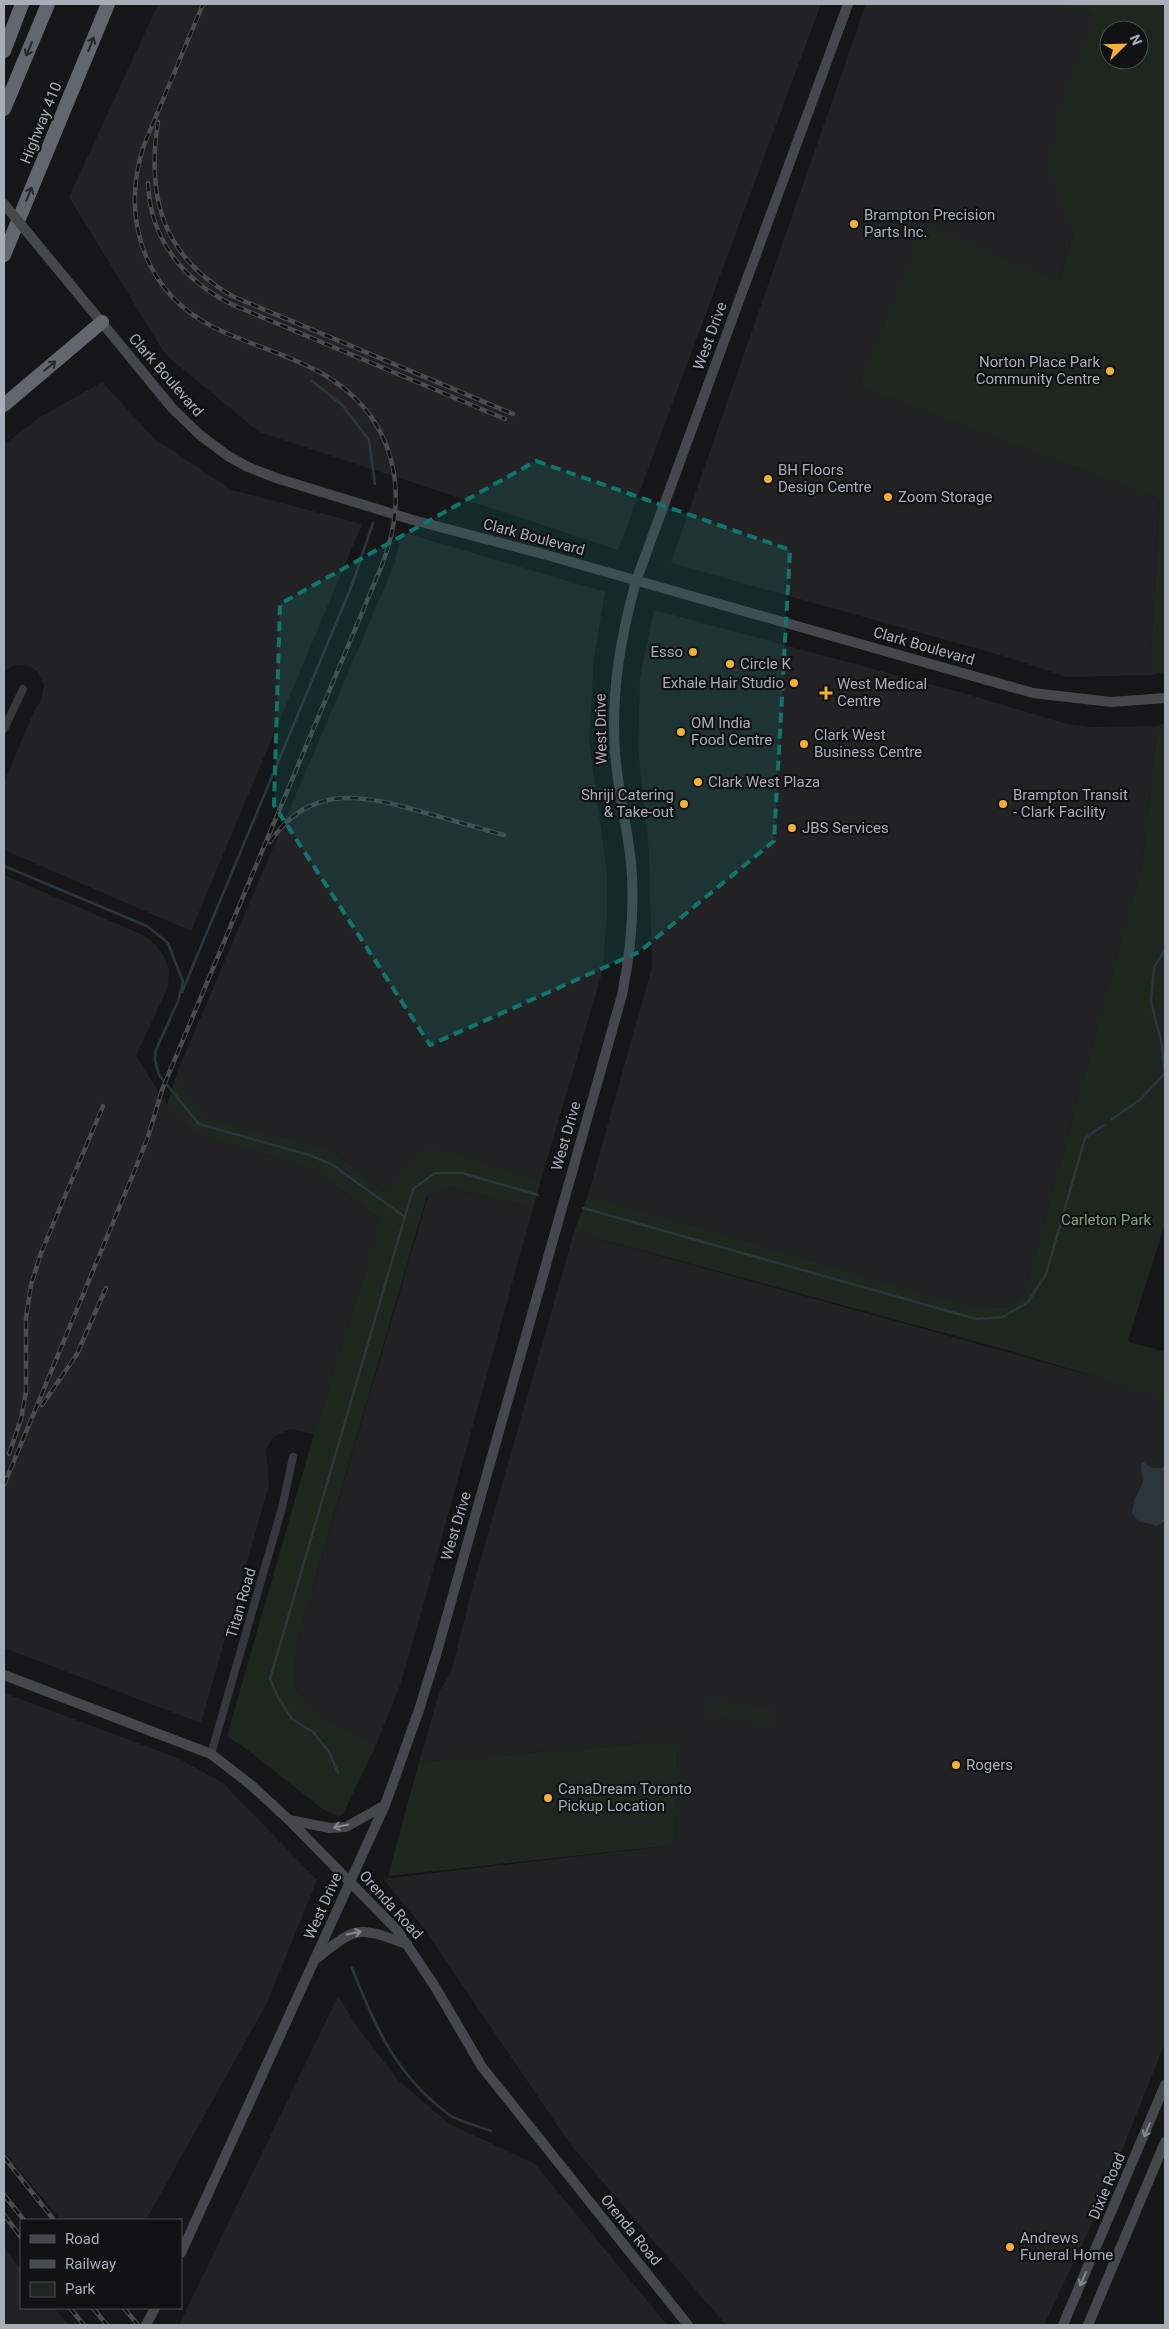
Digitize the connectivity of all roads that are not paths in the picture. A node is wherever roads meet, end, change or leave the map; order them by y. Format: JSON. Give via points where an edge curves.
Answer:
{"nodes":[{"id":1,"x":22,"y":4,"type":"edge"},
{"id":2,"x":48,"y":4,"type":"edge"},
{"id":3,"x":108,"y":4,"type":"edge"},
{"id":4,"x":848,"y":4,"type":"edge"},
{"id":5,"x":4,"y":51,"type":"edge"},
{"id":6,"x":4,"y":109,"type":"edge"},
{"id":7,"x":4,"y":204,"type":"edge"},
{"id":8,"x":4,"y":255,"type":"edge"},
{"id":9,"x":102,"y":322,"type":"junction"},
{"id":10,"x":4,"y":405,"type":"edge"},
{"id":11,"x":636,"y":581,"type":"junction"},
{"id":12,"x":23,"y":689,"type":"dead end"},
{"id":13,"x":1165,"y":698,"type":"edge"},
{"id":14,"x":4,"y":729,"type":"edge"},
{"id":15,"x":293,"y":1457,"type":"dead end"},
{"id":16,"x":4,"y":1675,"type":"edge"},
{"id":17,"x":211,"y":1754,"type":"junction"},
{"id":18,"x":384,"y":1805,"type":"junction"},
{"id":19,"x":289,"y":1820,"type":"junction"},
{"id":20,"x":350,"y":1882,"type":"junction"},
{"id":21,"x":408,"y":1944,"type":"junction"},
{"id":22,"x":315,"y":1960,"type":"junction"},
{"id":23,"x":1165,"y":2085,"type":"edge"},
{"id":24,"x":1165,"y":2142,"type":"edge"},
{"id":25,"x":182,"y":2251,"type":"edge"},
{"id":26,"x":154,"y":2309,"type":"edge"},
{"id":27,"x":146,"y":2325,"type":"edge"},
{"id":28,"x":688,"y":2325,"type":"edge"},
{"id":29,"x":1063,"y":2325,"type":"edge"},
{"id":30,"x":1088,"y":2325,"type":"edge"}],
"edges":[{"from":1,"to":5,"type":"highway"},
{"from":2,"to":6,"type":"highway","one_way":true},
{"from":8,"to":3,"type":"highway","name":"Highway 410","one_way":true},
{"from":4,"to":11,"type":"street","name":"West Drive"},
{"from":7,"to":9,"type":"street","name":"Clark Boulevard","bridge":true},
{"from":10,"to":9,"type":"highway","one_way":true},
{"from":9,"to":11,"type":"street","name":"Clark Boulevard","via":[[173,409],[200,435],[248,467],[413,520]]},
{"from":11,"to":13,"type":"street","name":"Clark Boulevard","via":[[1033,692],[1111,702]]},
{"from":11,"to":18,"type":"street","name":"West Drive","via":[[622,632],[614,694],[615,755],[633,887],[630,956],[436,1655]]},
{"from":12,"to":14,"type":"street"},
{"from":15,"to":17,"type":"street","name":"Titan Road","via":[[282,1508]]},
{"from":16,"to":17,"type":"street","name":"Orenda Road"},
{"from":17,"to":19,"type":"street","name":"Orenda Road"},
{"from":18,"to":19,"type":"street","one_way":true,"via":[[346,1827],[330,1828]]},
{"from":18,"to":20,"type":"street","name":"West Drive"},
{"from":19,"to":20,"type":"street","name":"Orenda Road"},
{"from":20,"to":21,"type":"street","name":"Orenda Road"},
{"from":20,"to":22,"type":"street","name":"West Drive"},
{"from":22,"to":21,"type":"street","one_way":true,"via":[[354,1932],[368,1931]]},
{"from":21,"to":28,"type":"street","name":"Orenda Road","via":[[482,2068]]},
{"from":22,"to":25,"type":"street","name":"West Drive"},
{"from":23,"to":29,"type":"street","name":"Dixie Road","one_way":true},
{"from":24,"to":30,"type":"street"},
{"from":26,"to":27,"type":"street"}]}
